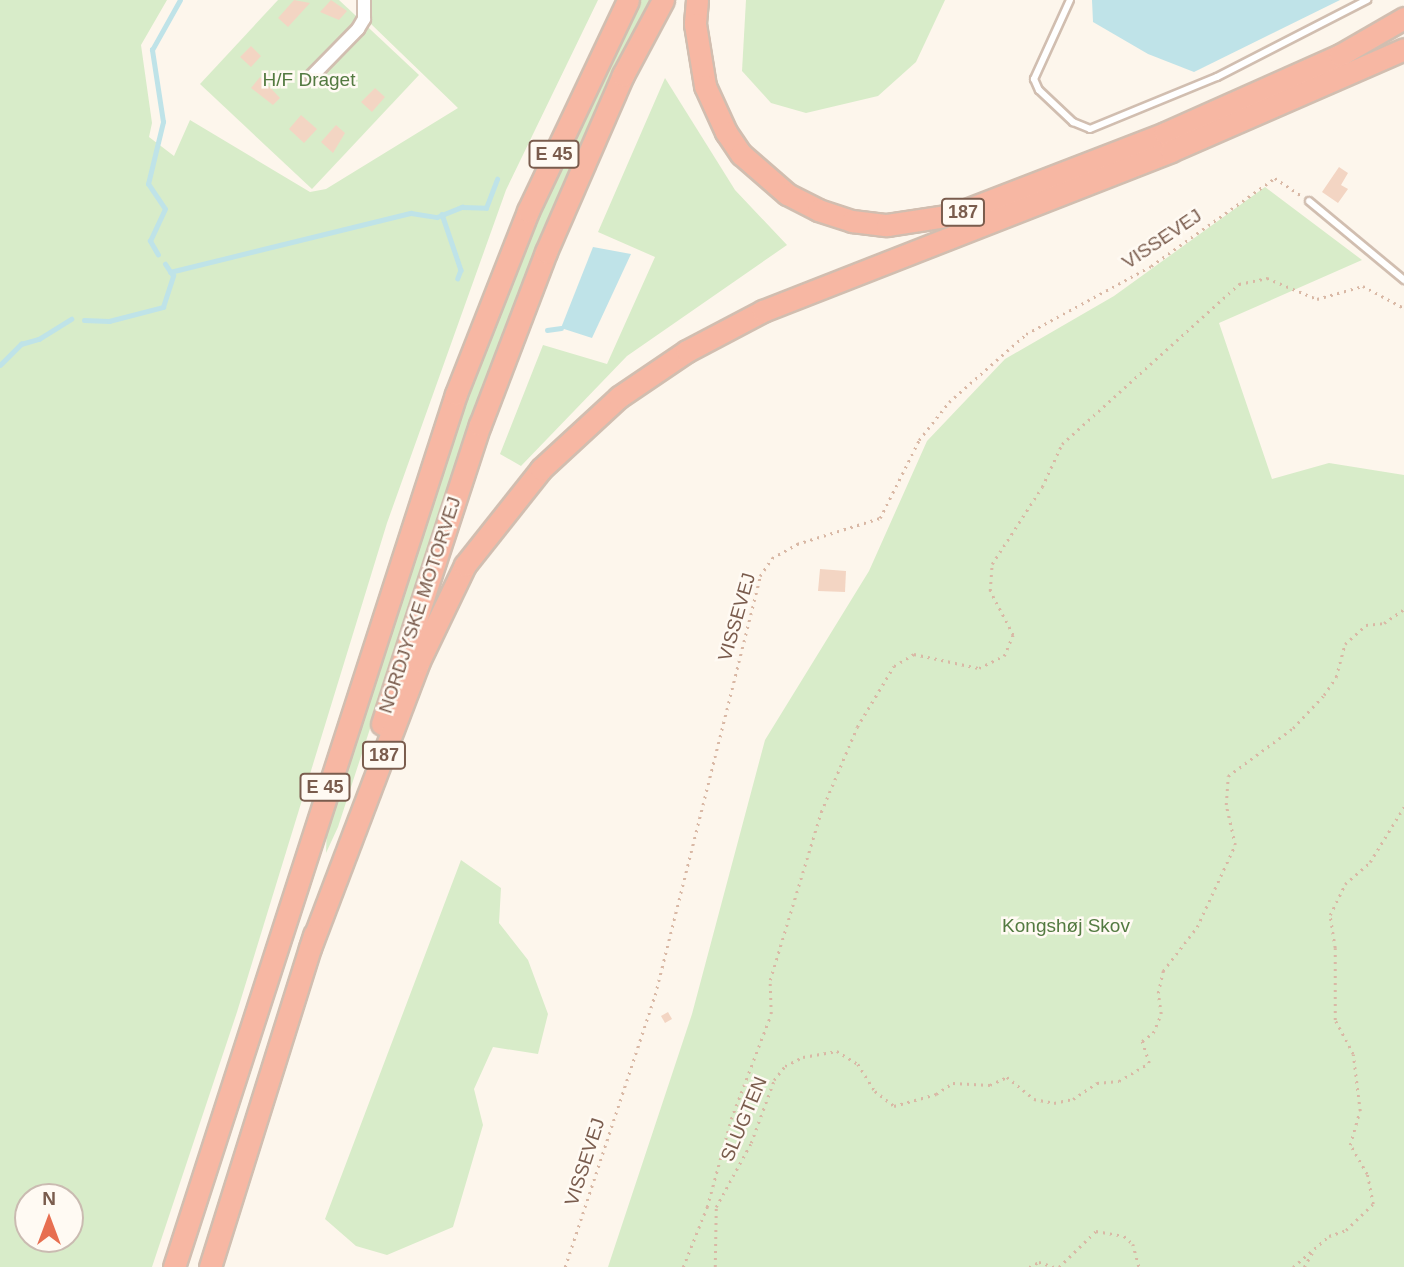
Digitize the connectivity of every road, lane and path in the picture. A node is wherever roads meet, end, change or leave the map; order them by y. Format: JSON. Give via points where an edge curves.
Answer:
{"nodes":[{"id":1,"x":364,"y":0,"type":"edge"},
{"id":2,"x":613,"y":0,"type":"edge"},
{"id":3,"x":628,"y":0,"type":"edge"},
{"id":4,"x":663,"y":0,"type":"edge"},
{"id":5,"x":697,"y":0,"type":"edge"},
{"id":6,"x":1070,"y":0,"type":"edge"},
{"id":7,"x":1367,"y":0,"type":"edge"},
{"id":8,"x":1404,"y":18,"type":"edge"},
{"id":9,"x":1404,"y":49,"type":"edge"},
{"id":10,"x":312,"y":76,"type":"dead end"},
{"id":11,"x":1309,"y":201,"type":"joint"},
{"id":12,"x":1404,"y":280,"type":"edge"},
{"id":13,"x":1404,"y":308,"type":"edge"},
{"id":14,"x":487,"y":310,"type":"junction"},
{"id":15,"x":1404,"y":610,"type":"edge"},
{"id":16,"x":1404,"y":807,"type":"edge"},
{"id":17,"x":310,"y":948,"type":"junction"},
{"id":18,"x":1315,"y":1247,"type":"junction"},
{"id":19,"x":174,"y":1267,"type":"edge"},
{"id":20,"x":209,"y":1267,"type":"edge"},
{"id":21,"x":565,"y":1267,"type":"edge"},
{"id":22,"x":683,"y":1267,"type":"edge"},
{"id":23,"x":715,"y":1267,"type":"edge"},
{"id":24,"x":1029,"y":1267,"type":"edge"},
{"id":25,"x":1056,"y":1267,"type":"edge"},
{"id":26,"x":1139,"y":1267,"type":"edge"},
{"id":27,"x":1293,"y":1267,"type":"edge"},
{"id":28,"x":1304,"y":1267,"type":"edge"}],
"edges":[{"from":1,"to":10,"type":"street","via":[[364,19],[358,29]]},
{"from":2,"to":14,"type":"highway","via":[[559,113]]},
{"from":3,"to":14,"type":"highway","name":"NORDJYSKE MOTORVEJ","number":"E 45","via":[[569,118]]},
{"from":4,"to":17,"type":"highway","name":"NORDJYSKE MOTORVEJ","number":"E 45","via":[[623,75],[551,239],[480,425]]},
{"from":5,"to":8,"type":"highway","number":"187","via":[[695,24],[705,86],[741,154],[787,194],[818,210],[852,221],[887,225],[953,215],[1153,138],[1305,72]]},
{"from":6,"to":7,"type":"lane","via":[[1034,79],[1039,90],[1073,122],[1090,129],[1217,77]]},
{"from":9,"to":17,"type":"highway","number":"187","via":[[1171,151],[763,312],[697,345],[619,397],[541,469],[465,565],[419,662]]},
{"from":11,"to":12,"type":"lane"},
{"from":11,"to":21,"type":"path","name":"VISSEVEJ","via":[[1275,178],[1140,273],[1026,334],[949,402],[926,430],[880,517],[797,544],[772,558],[761,576],[655,995]]},
{"from":13,"to":22,"type":"path","via":[[1363,286],[1317,299],[1267,278],[1239,284],[1062,444],[1042,487],[992,564],[990,591],[1013,635],[1004,656],[979,668],[914,654],[894,666],[857,727],[821,812],[770,979],[771,1014],[730,1119],[707,1207]]},
{"from":14,"to":19,"type":"highway","name":"NORDJYSKE MOTORVEJ","number":"E 45","via":[[396,570]]},
{"from":15,"to":23,"type":"path","name":"SLUGTEN","via":[[1384,623],[1366,625],[1345,643],[1336,677],[1324,695],[1293,728],[1228,776],[1226,805],[1235,845],[1196,927],[1163,971],[1158,993],[1161,1014],[1153,1033],[1142,1041],[1149,1063],[1119,1081],[1097,1083],[1073,1099],[1054,1103],[1034,1099],[1007,1077],[990,1085],[953,1083],[936,1094],[894,1105],[875,1091],[858,1064],[837,1051],[803,1057],[785,1066],[774,1080],[751,1143],[716,1207]]},
{"from":16,"to":18,"type":"path","via":[[1370,862],[1345,884],[1330,915],[1335,1020],[1353,1054],[1360,1111],[1350,1145],[1367,1174],[1373,1204],[1346,1230]]},
{"from":17,"to":20,"type":"highway","name":"NORDJYSKE MOTORVEJ","number":"E 45"},
{"from":18,"to":27,"type":"path"},
{"from":18,"to":28,"type":"path"},
{"from":24,"to":25,"type":"path","via":[[1039,1262]]},
{"from":25,"to":26,"type":"path","via":[[1085,1239],[1105,1231],[1133,1244]]}]}
